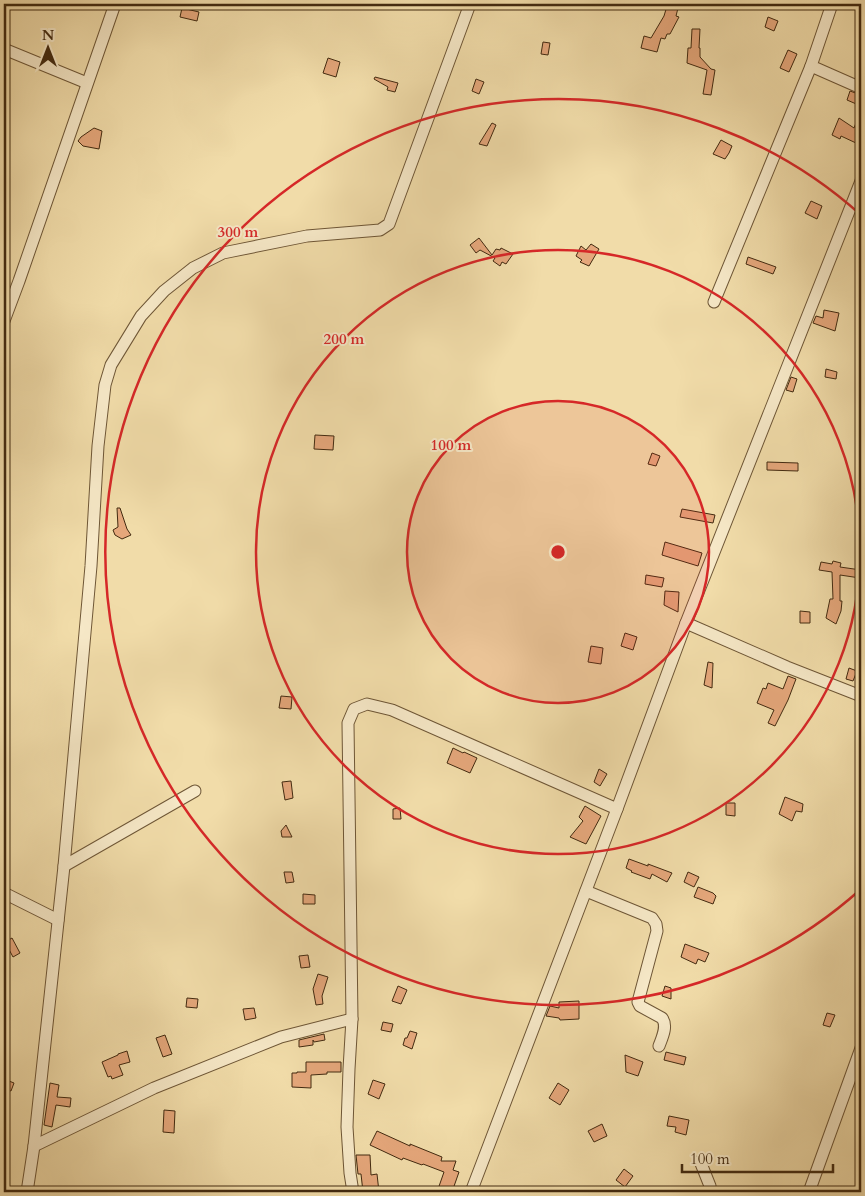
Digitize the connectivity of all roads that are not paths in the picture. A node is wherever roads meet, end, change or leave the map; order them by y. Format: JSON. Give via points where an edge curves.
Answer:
{"nodes":[{"id":1,"x":115,"y":4,"type":"edge"},
{"id":2,"x":470,"y":4,"type":"edge"},
{"id":3,"x":832,"y":4,"type":"edge"},
{"id":4,"x":4,"y":49,"type":"edge"},
{"id":5,"x":810,"y":66,"type":"junction"},
{"id":6,"x":87,"y":83,"type":"junction"},
{"id":7,"x":861,"y":88,"type":"edge"},
{"id":8,"x":861,"y":181,"type":"edge"},
{"id":9,"x":714,"y":302,"type":"dead end"},
{"id":10,"x":4,"y":321,"type":"edge"},
{"id":11,"x":686,"y":623,"type":"junction"},
{"id":12,"x":861,"y":696,"type":"edge"},
{"id":13,"x":195,"y":791,"type":"dead end"},
{"id":14,"x":617,"y":809,"type":"junction"},
{"id":15,"x":64,"y":866,"type":"junction"},
{"id":16,"x":586,"y":891,"type":"junction"},
{"id":17,"x":4,"y":893,"type":"edge"},
{"id":18,"x":58,"y":920,"type":"junction"},
{"id":19,"x":352,"y":1019,"type":"junction"},
{"id":20,"x":659,"y":1046,"type":"dead end"},
{"id":21,"x":861,"y":1048,"type":"edge"},
{"id":22,"x":34,"y":1146,"type":"junction"},
{"id":23,"x":700,"y":1161,"type":"dead end"},
{"id":24,"x":27,"y":1192,"type":"edge"},
{"id":25,"x":352,"y":1192,"type":"edge"},
{"id":26,"x":471,"y":1192,"type":"edge"},
{"id":27,"x":711,"y":1192,"type":"edge"},
{"id":28,"x":809,"y":1192,"type":"edge"}],
"edges":[{"from":1,"to":6,"type":"street"},
{"from":2,"to":15,"type":"street","via":[[388,224],[380,230],[306,236],[223,253],[193,268],[164,291],[141,316],[111,365],[105,385],[98,446],[91,566]]},
{"from":3,"to":5,"type":"street"},
{"from":4,"to":6,"type":"street"},
{"from":5,"to":7,"type":"street"},
{"from":5,"to":9,"type":"street"},
{"from":6,"to":10,"type":"street"},
{"from":8,"to":11,"type":"street"},
{"from":11,"to":12,"type":"street"},
{"from":11,"to":14,"type":"street"},
{"from":13,"to":15,"type":"street"},
{"from":14,"to":16,"type":"street"},
{"from":14,"to":19,"type":"street","via":[[392,710],[367,704],[354,709],[348,723]]},
{"from":15,"to":18,"type":"street"},
{"from":16,"to":20,"type":"street","via":[[652,918],[656,924],[657,931],[638,1002],[665,1022]]},
{"from":16,"to":26,"type":"street"},
{"from":17,"to":18,"type":"street"},
{"from":18,"to":22,"type":"street"},
{"from":19,"to":22,"type":"street","via":[[272,1040],[154,1088]]},
{"from":19,"to":25,"type":"street","via":[[347,1126]]},
{"from":21,"to":28,"type":"street"},
{"from":22,"to":24,"type":"street"},
{"from":23,"to":27,"type":"street"}]}
